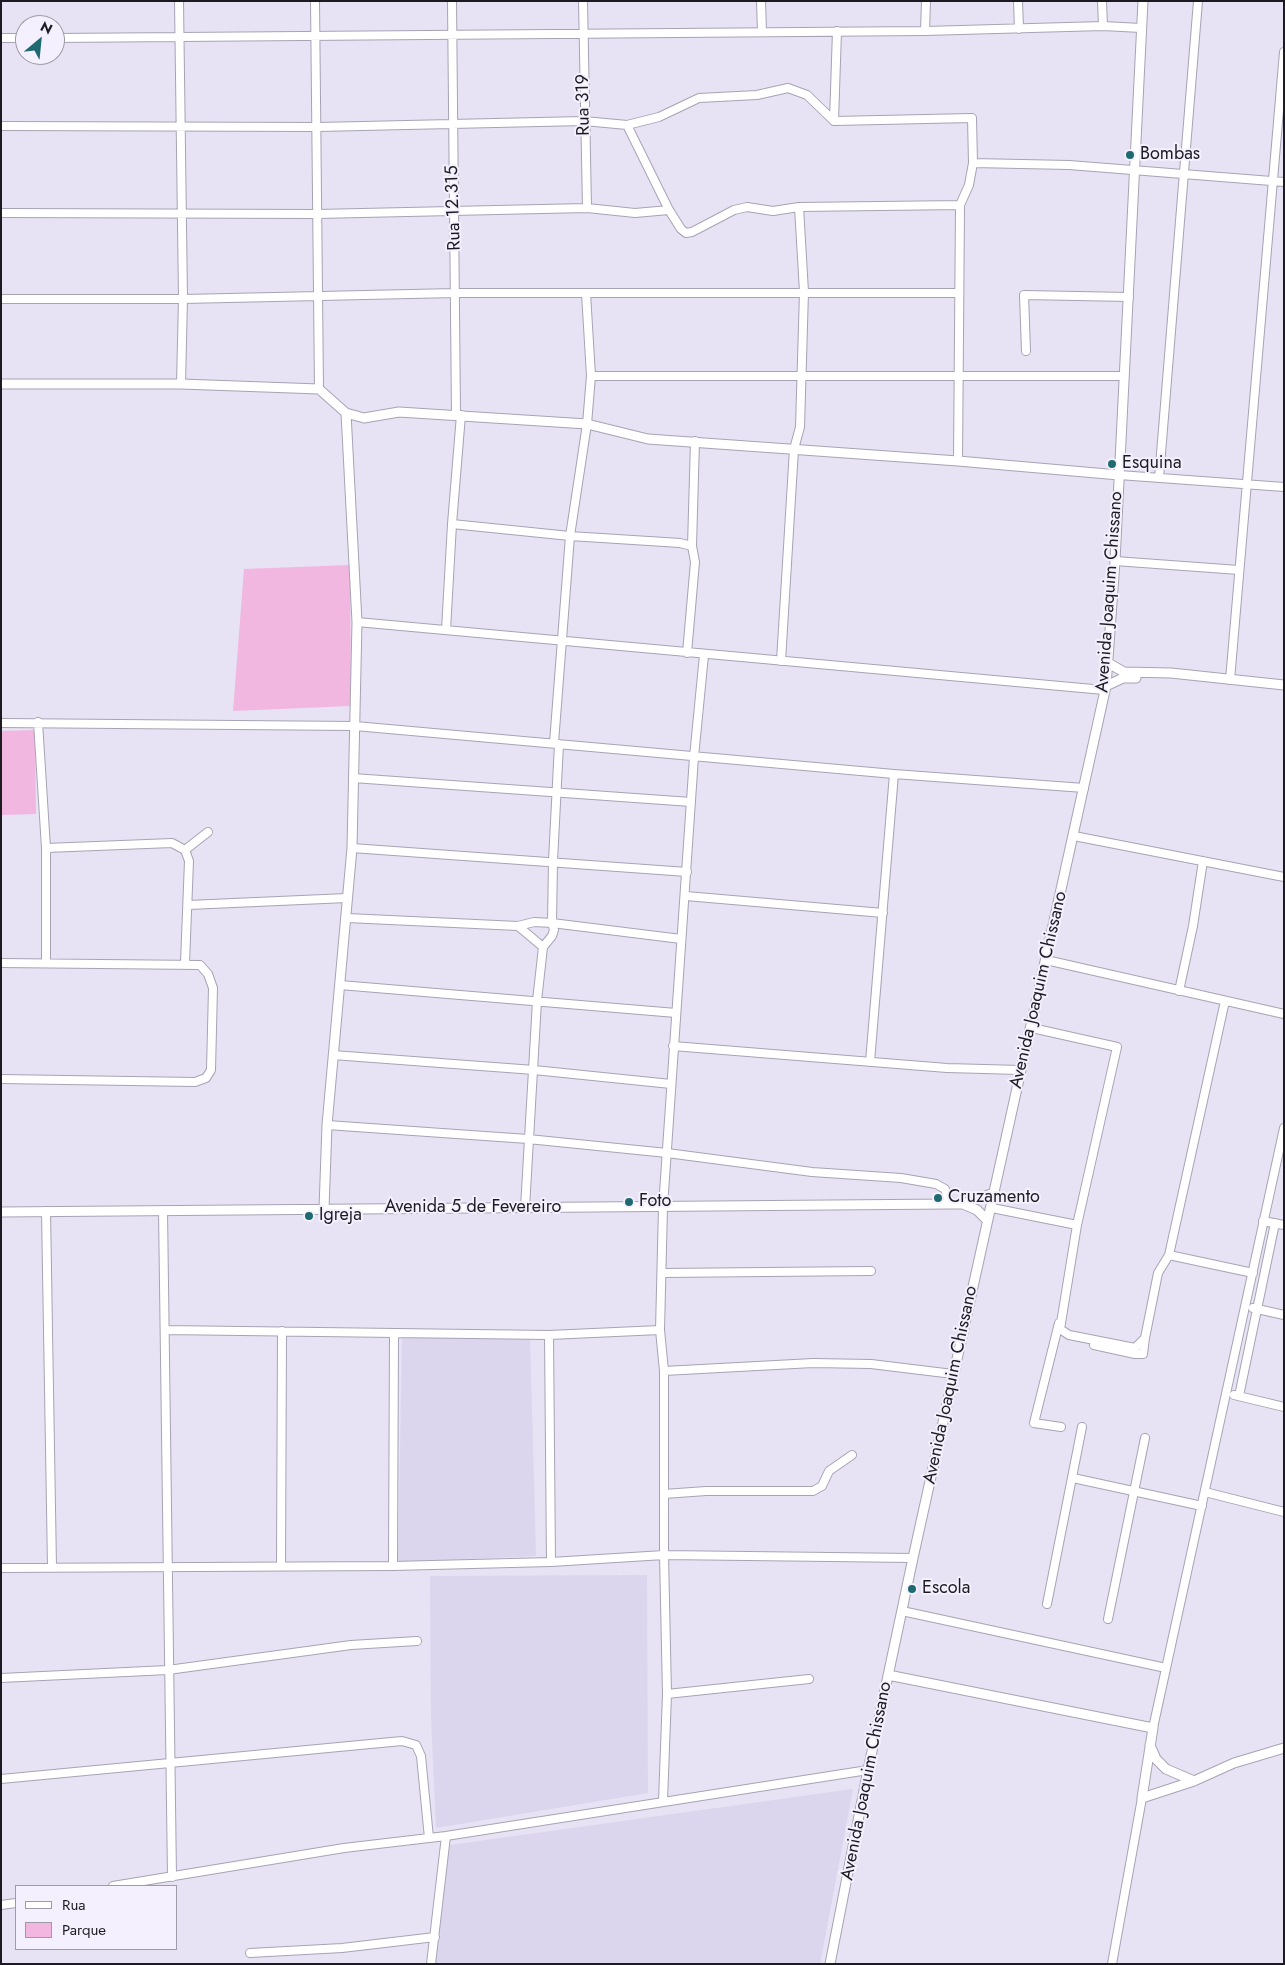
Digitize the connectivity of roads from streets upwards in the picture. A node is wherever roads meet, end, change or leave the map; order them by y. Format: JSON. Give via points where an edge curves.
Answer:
{"nodes":[{"id":1,"x":179,"y":1,"type":"edge"},
{"id":2,"x":315,"y":1,"type":"edge"},
{"id":3,"x":452,"y":1,"type":"edge"},
{"id":4,"x":583,"y":1,"type":"edge"},
{"id":5,"x":761,"y":1,"type":"edge"},
{"id":6,"x":926,"y":1,"type":"edge"},
{"id":7,"x":1018,"y":1,"type":"edge"},
{"id":8,"x":1102,"y":1,"type":"edge"},
{"id":9,"x":1143,"y":1,"type":"edge"},
{"id":10,"x":1198,"y":1,"type":"edge"},
{"id":11,"x":1103,"y":26,"type":"junction"},
{"id":12,"x":1141,"y":28,"type":"junction"},
{"id":13,"x":1019,"y":29,"type":"junction"},
{"id":14,"x":837,"y":31,"type":"junction"},
{"id":15,"x":925,"y":31,"type":"junction"},
{"id":16,"x":762,"y":32,"type":"junction"},
{"id":17,"x":583,"y":33,"type":"junction"},
{"id":18,"x":315,"y":35,"type":"junction"},
{"id":19,"x":452,"y":35,"type":"junction"},
{"id":20,"x":179,"y":36,"type":"junction"},
{"id":21,"x":1,"y":38,"type":"edge"},
{"id":22,"x":15,"y":38,"type":"edge"},
{"id":23,"x":65,"y":38,"type":"edge"},
{"id":24,"x":1284,"y":52,"type":"edge"},
{"id":25,"x":584,"y":121,"type":"junction"},
{"id":26,"x":834,"y":121,"type":"junction"},
{"id":27,"x":452,"y":123,"type":"junction"},
{"id":28,"x":627,"y":125,"type":"junction"},
{"id":29,"x":1,"y":126,"type":"edge"},
{"id":30,"x":181,"y":127,"type":"junction"},
{"id":31,"x":318,"y":127,"type":"junction"},
{"id":32,"x":973,"y":164,"type":"junction"},
{"id":33,"x":1134,"y":171,"type":"junction"},
{"id":34,"x":1184,"y":174,"type":"junction"},
{"id":35,"x":1273,"y":181,"type":"junction"},
{"id":36,"x":1284,"y":182,"type":"edge"},
{"id":37,"x":960,"y":205,"type":"junction"},
{"id":38,"x":798,"y":207,"type":"junction"},
{"id":39,"x":587,"y":208,"type":"junction"},
{"id":40,"x":453,"y":210,"type":"junction"},
{"id":41,"x":669,"y":210,"type":"junction"},
{"id":42,"x":1,"y":213,"type":"edge"},
{"id":43,"x":181,"y":214,"type":"junction"},
{"id":44,"x":317,"y":214,"type":"junction"},
{"id":45,"x":804,"y":292,"type":"junction"},
{"id":46,"x":456,"y":293,"type":"junction"},
{"id":47,"x":960,"y":293,"type":"junction"},
{"id":48,"x":586,"y":294,"type":"junction"},
{"id":49,"x":319,"y":297,"type":"junction"},
{"id":50,"x":1129,"y":297,"type":"junction"},
{"id":51,"x":1,"y":299,"type":"edge"},
{"id":52,"x":183,"y":299,"type":"junction"},
{"id":53,"x":1026,"y":351,"type":"dead end"},
{"id":54,"x":591,"y":376,"type":"junction"},
{"id":55,"x":959,"y":376,"type":"junction"},
{"id":56,"x":1123,"y":376,"type":"junction"},
{"id":57,"x":801,"y":378,"type":"junction"},
{"id":58,"x":1,"y":384,"type":"edge"},
{"id":59,"x":180,"y":384,"type":"junction"},
{"id":60,"x":319,"y":389,"type":"junction"},
{"id":61,"x":346,"y":413,"type":"junction"},
{"id":62,"x":459,"y":414,"type":"junction"},
{"id":63,"x":587,"y":424,"type":"junction"},
{"id":64,"x":695,"y":441,"type":"junction"},
{"id":65,"x":794,"y":449,"type":"junction"},
{"id":66,"x":958,"y":461,"type":"junction"},
{"id":67,"x":1119,"y":475,"type":"junction"},
{"id":68,"x":1159,"y":478,"type":"junction"},
{"id":69,"x":1245,"y":484,"type":"junction"},
{"id":70,"x":1284,"y":487,"type":"edge"},
{"id":71,"x":452,"y":524,"type":"junction"},
{"id":72,"x":570,"y":536,"type":"junction"},
{"id":73,"x":692,"y":546,"type":"junction"},
{"id":74,"x":1115,"y":562,"type":"junction"},
{"id":75,"x":1239,"y":570,"type":"junction"},
{"id":76,"x":357,"y":622,"type":"junction"},
{"id":77,"x":446,"y":630,"type":"junction"},
{"id":78,"x":563,"y":639,"type":"junction"},
{"id":79,"x":687,"y":653,"type":"junction"},
{"id":80,"x":704,"y":654,"type":"junction"},
{"id":81,"x":781,"y":661,"type":"junction"},
{"id":82,"x":1108,"y":663,"type":"junction"},
{"id":83,"x":1184,"y":676,"type":"junction"},
{"id":84,"x":1230,"y":680,"type":"junction"},
{"id":85,"x":1284,"y":685,"type":"edge"},
{"id":86,"x":1105,"y":688,"type":"junction"},
{"id":87,"x":38,"y":722,"type":"junction"},
{"id":88,"x":1,"y":723,"type":"edge"},
{"id":89,"x":355,"y":726,"type":"junction"},
{"id":90,"x":557,"y":744,"type":"junction"},
{"id":91,"x":694,"y":757,"type":"junction"},
{"id":92,"x":894,"y":774,"type":"junction"},
{"id":93,"x":353,"y":778,"type":"junction"},
{"id":94,"x":1084,"y":788,"type":"junction"},
{"id":95,"x":555,"y":791,"type":"junction"},
{"id":96,"x":691,"y":802,"type":"junction"},
{"id":97,"x":208,"y":832,"type":"dead end"},
{"id":98,"x":1074,"y":836,"type":"junction"},
{"id":99,"x":46,"y":848,"type":"junction"},
{"id":100,"x":352,"y":848,"type":"junction"},
{"id":101,"x":185,"y":850,"type":"junction"},
{"id":102,"x":553,"y":861,"type":"junction"},
{"id":103,"x":1203,"y":861,"type":"junction"},
{"id":104,"x":687,"y":872,"type":"junction"},
{"id":105,"x":1284,"y":877,"type":"edge"},
{"id":106,"x":686,"y":896,"type":"junction"},
{"id":107,"x":347,"y":898,"type":"junction"},
{"id":108,"x":188,"y":905,"type":"junction"},
{"id":109,"x":883,"y":913,"type":"junction"},
{"id":110,"x":346,"y":918,"type":"junction"},
{"id":111,"x":552,"y":923,"type":"junction"},
{"id":112,"x":518,"y":926,"type":"junction"},
{"id":113,"x":681,"y":939,"type":"junction"},
{"id":114,"x":543,"y":947,"type":"junction"},
{"id":115,"x":1046,"y":960,"type":"junction"},
{"id":116,"x":46,"y":962,"type":"junction"},
{"id":117,"x":1,"y":963,"type":"edge"},
{"id":118,"x":185,"y":963,"type":"junction"},
{"id":119,"x":340,"y":985,"type":"junction"},
{"id":120,"x":1179,"y":991,"type":"junction"},
{"id":121,"x":537,"y":1000,"type":"junction"},
{"id":122,"x":1225,"y":1001,"type":"junction"},
{"id":123,"x":676,"y":1012,"type":"junction"},
{"id":124,"x":1284,"y":1014,"type":"edge"},
{"id":125,"x":1032,"y":1028,"type":"junction"},
{"id":126,"x":674,"y":1046,"type":"junction"},
{"id":127,"x":333,"y":1055,"type":"junction"},
{"id":128,"x":870,"y":1062,"type":"junction"},
{"id":129,"x":534,"y":1070,"type":"junction"},
{"id":130,"x":1020,"y":1070,"type":"junction"},
{"id":131,"x":1,"y":1078,"type":"edge"},
{"id":132,"x":671,"y":1084,"type":"junction"},
{"id":133,"x":327,"y":1125,"type":"junction"},
{"id":134,"x":1284,"y":1128,"type":"edge"},
{"id":135,"x":528,"y":1139,"type":"junction"},
{"id":136,"x":667,"y":1153,"type":"junction"},
{"id":137,"x":994,"y":1193,"type":"junction"},
{"id":138,"x":947,"y":1204,"type":"junction"},
{"id":139,"x":963,"y":1204,"type":"junction"},
{"id":140,"x":663,"y":1207,"type":"junction"},
{"id":141,"x":525,"y":1208,"type":"junction"},
{"id":142,"x":992,"y":1208,"type":"junction"},
{"id":143,"x":324,"y":1209,"type":"junction"},
{"id":144,"x":163,"y":1210,"type":"junction"},
{"id":145,"x":46,"y":1211,"type":"junction"},
{"id":146,"x":1,"y":1212,"type":"edge"},
{"id":147,"x":987,"y":1220,"type":"junction"},
{"id":148,"x":1263,"y":1221,"type":"junction"},
{"id":149,"x":1275,"y":1223,"type":"junction"},
{"id":150,"x":1284,"y":1225,"type":"edge"},
{"id":151,"x":1077,"y":1226,"type":"junction"},
{"id":152,"x":1169,"y":1255,"type":"junction"},
{"id":153,"x":871,"y":1270,"type":"dead end"},
{"id":154,"x":662,"y":1273,"type":"junction"},
{"id":155,"x":1253,"y":1273,"type":"junction"},
{"id":156,"x":1246,"y":1307,"type":"junction"},
{"id":157,"x":1258,"y":1310,"type":"junction"},
{"id":158,"x":1284,"y":1315,"type":"edge"},
{"id":159,"x":1060,"y":1319,"type":"junction"},
{"id":160,"x":165,"y":1330,"type":"junction"},
{"id":161,"x":660,"y":1330,"type":"junction"},
{"id":162,"x":282,"y":1331,"type":"junction"},
{"id":163,"x":394,"y":1333,"type":"junction"},
{"id":164,"x":549,"y":1335,"type":"junction"},
{"id":165,"x":1055,"y":1337,"type":"junction"},
{"id":166,"x":1145,"y":1338,"type":"junction"},
{"id":167,"x":664,"y":1371,"type":"junction"},
{"id":168,"x":953,"y":1374,"type":"junction"},
{"id":169,"x":1227,"y":1393,"type":"junction"},
{"id":170,"x":1239,"y":1396,"type":"junction"},
{"id":171,"x":1284,"y":1407,"type":"edge"},
{"id":172,"x":1060,"y":1427,"type":"dead end"},
{"id":173,"x":1082,"y":1427,"type":"dead end"},
{"id":174,"x":1145,"y":1438,"type":"dead end"},
{"id":175,"x":852,"y":1455,"type":"dead end"},
{"id":176,"x":1073,"y":1478,"type":"junction"},
{"id":177,"x":1135,"y":1492,"type":"junction"},
{"id":178,"x":1205,"y":1492,"type":"junction"},
{"id":179,"x":664,"y":1494,"type":"junction"},
{"id":180,"x":1202,"y":1506,"type":"junction"},
{"id":181,"x":1284,"y":1512,"type":"edge"},
{"id":182,"x":664,"y":1555,"type":"junction"},
{"id":183,"x":913,"y":1558,"type":"junction"},
{"id":184,"x":552,"y":1562,"type":"junction"},
{"id":185,"x":166,"y":1566,"type":"junction"},
{"id":186,"x":282,"y":1566,"type":"junction"},
{"id":187,"x":393,"y":1566,"type":"junction"},
{"id":188,"x":52,"y":1567,"type":"junction"},
{"id":189,"x":1,"y":1568,"type":"edge"},
{"id":190,"x":1047,"y":1604,"type":"dead end"},
{"id":191,"x":902,"y":1611,"type":"junction"},
{"id":192,"x":1108,"y":1619,"type":"dead end"},
{"id":193,"x":418,"y":1641,"type":"dead end"},
{"id":194,"x":1166,"y":1668,"type":"junction"},
{"id":195,"x":168,"y":1670,"type":"junction"},
{"id":196,"x":888,"y":1675,"type":"junction"},
{"id":197,"x":1,"y":1678,"type":"edge"},
{"id":198,"x":809,"y":1679,"type":"dead end"},
{"id":199,"x":667,"y":1694,"type":"junction"},
{"id":200,"x":1153,"y":1728,"type":"junction"},
{"id":201,"x":1150,"y":1745,"type":"junction"},
{"id":202,"x":1284,"y":1748,"type":"edge"},
{"id":203,"x":169,"y":1763,"type":"junction"},
{"id":204,"x":868,"y":1770,"type":"junction"},
{"id":205,"x":1,"y":1779,"type":"edge"},
{"id":206,"x":1194,"y":1781,"type":"junction"},
{"id":207,"x":1142,"y":1798,"type":"junction"},
{"id":208,"x":663,"y":1801,"type":"junction"},
{"id":209,"x":446,"y":1836,"type":"junction"},
{"id":210,"x":429,"y":1838,"type":"junction"},
{"id":211,"x":172,"y":1877,"type":"junction"},
{"id":212,"x":120,"y":1885,"type":"edge"},
{"id":213,"x":15,"y":1903,"type":"edge"},
{"id":214,"x":1,"y":1905,"type":"edge"},
{"id":215,"x":436,"y":1937,"type":"junction"},
{"id":216,"x":250,"y":1952,"type":"dead end"},
{"id":217,"x":431,"y":1964,"type":"edge"},
{"id":218,"x":830,"y":1964,"type":"edge"},
{"id":219,"x":1112,"y":1964,"type":"edge"}],
"edges":[{"from":1,"to":20,"type":"street"},
{"from":2,"to":18,"type":"street"},
{"from":3,"to":19,"type":"street","name":"Rua 12.315"},
{"from":4,"to":17,"type":"street","name":"Rua 319"},
{"from":5,"to":16,"type":"street"},
{"from":6,"to":15,"type":"street"},
{"from":7,"to":13,"type":"street"},
{"from":8,"to":11,"type":"street"},
{"from":9,"to":12,"type":"street","name":"Avenida Joaquim Chissano"},
{"from":10,"to":34,"type":"street"},
{"from":11,"to":12,"type":"street"},
{"from":11,"to":13,"type":"street"},
{"from":12,"to":33,"type":"street","name":"Avenida Joaquim Chissano"},
{"from":13,"to":15,"type":"street"},
{"from":14,"to":15,"type":"street"},
{"from":14,"to":16,"type":"street"},
{"from":14,"to":26,"type":"street"},
{"from":16,"to":17,"type":"street"},
{"from":17,"to":19,"type":"street"},
{"from":17,"to":25,"type":"street","name":"Rua 319"},
{"from":18,"to":19,"type":"street"},
{"from":18,"to":20,"type":"street"},
{"from":18,"to":31,"type":"street"},
{"from":19,"to":27,"type":"street","name":"Rua 12.315"},
{"from":20,"to":23,"type":"street"},
{"from":20,"to":30,"type":"street"},
{"from":21,"to":22,"type":"street"},
{"from":24,"to":35,"type":"street"},
{"from":25,"to":27,"type":"street"},
{"from":25,"to":28,"type":"street"},
{"from":25,"to":39,"type":"street","name":"Rua 319"},
{"from":26,"to":28,"type":"street","via":[[807,95],[788,88],[757,95],[699,98],[659,117]]},
{"from":26,"to":32,"type":"street","via":[[972,118]]},
{"from":27,"to":31,"type":"street"},
{"from":27,"to":40,"type":"street","name":"Rua 12.315"},
{"from":28,"to":41,"type":"street"},
{"from":29,"to":30,"type":"street"},
{"from":30,"to":31,"type":"street"},
{"from":30,"to":43,"type":"street"},
{"from":31,"to":44,"type":"street"},
{"from":32,"to":33,"type":"street","via":[[1069,164]]},
{"from":32,"to":37,"type":"street","via":[[969,185]]},
{"from":33,"to":34,"type":"street"},
{"from":33,"to":50,"type":"street","name":"Avenida Joaquim Chissano"},
{"from":34,"to":35,"type":"street"},
{"from":34,"to":68,"type":"street"},
{"from":35,"to":36,"type":"street"},
{"from":35,"to":69,"type":"street"},
{"from":37,"to":38,"type":"street"},
{"from":37,"to":47,"type":"street"},
{"from":38,"to":41,"type":"street","via":[[773,211],[747,207],[734,210],[686,233]]},
{"from":38,"to":45,"type":"street"},
{"from":39,"to":40,"type":"street"},
{"from":39,"to":41,"type":"street","via":[[635,213]]},
{"from":40,"to":44,"type":"street"},
{"from":40,"to":46,"type":"street","name":"Rua 12.315"},
{"from":42,"to":43,"type":"street"},
{"from":43,"to":44,"type":"street"},
{"from":43,"to":52,"type":"street"},
{"from":44,"to":49,"type":"street"},
{"from":45,"to":47,"type":"street"},
{"from":45,"to":48,"type":"street"},
{"from":45,"to":57,"type":"street"},
{"from":46,"to":48,"type":"street"},
{"from":46,"to":49,"type":"street"},
{"from":46,"to":62,"type":"street","name":"Rua 12.315"},
{"from":47,"to":55,"type":"street"},
{"from":48,"to":54,"type":"street"},
{"from":49,"to":52,"type":"street"},
{"from":49,"to":60,"type":"street"},
{"from":50,"to":53,"type":"street","via":[[1024,295]]},
{"from":50,"to":56,"type":"street","name":"Avenida Joaquim Chissano"},
{"from":51,"to":52,"type":"street"},
{"from":52,"to":59,"type":"street"},
{"from":54,"to":57,"type":"street"},
{"from":54,"to":63,"type":"street"},
{"from":55,"to":56,"type":"street"},
{"from":55,"to":57,"type":"street"},
{"from":55,"to":66,"type":"street"},
{"from":56,"to":67,"type":"street","name":"Avenida Joaquim Chissano"},
{"from":57,"to":65,"type":"street","via":[[800,427]]},
{"from":58,"to":59,"type":"street"},
{"from":59,"to":60,"type":"street"},
{"from":60,"to":61,"type":"street"},
{"from":61,"to":62,"type":"street","via":[[364,418],[399,412]]},
{"from":61,"to":76,"type":"street"},
{"from":62,"to":63,"type":"street"},
{"from":62,"to":71,"type":"street","name":"Rua 12.315"},
{"from":63,"to":64,"type":"street","via":[[648,439]]},
{"from":63,"to":72,"type":"street"},
{"from":64,"to":65,"type":"street"},
{"from":64,"to":73,"type":"street"},
{"from":65,"to":66,"type":"street"},
{"from":65,"to":81,"type":"street"},
{"from":66,"to":67,"type":"street"},
{"from":67,"to":68,"type":"street"},
{"from":67,"to":74,"type":"street","name":"Avenida Joaquim Chissano"},
{"from":68,"to":69,"type":"street"},
{"from":69,"to":70,"type":"street"},
{"from":69,"to":75,"type":"street"},
{"from":71,"to":72,"type":"street"},
{"from":71,"to":77,"type":"street","name":"Rua 12.315"},
{"from":72,"to":73,"type":"street"},
{"from":72,"to":78,"type":"street"},
{"from":73,"to":79,"type":"street","via":[[696,562]]},
{"from":74,"to":75,"type":"street"},
{"from":74,"to":82,"type":"street","name":"Avenida Joaquim Chissano"},
{"from":75,"to":84,"type":"street"},
{"from":76,"to":77,"type":"street"},
{"from":76,"to":89,"type":"street"},
{"from":77,"to":78,"type":"street"},
{"from":78,"to":79,"type":"street"},
{"from":78,"to":90,"type":"street"},
{"from":79,"to":80,"type":"street"},
{"from":80,"to":81,"type":"street"},
{"from":80,"to":91,"type":"street"},
{"from":81,"to":86,"type":"street"},
{"from":82,"to":83,"type":"street","via":[[1124,672]]},
{"from":82,"to":86,"type":"street","name":"Avenida Joaquim Chissano"},
{"from":83,"to":84,"type":"street"},
{"from":83,"to":86,"type":"street","via":[[1123,678]]},
{"from":84,"to":85,"type":"street"},
{"from":86,"to":94,"type":"street","name":"Avenida Joaquim Chissano"},
{"from":87,"to":88,"type":"street"},
{"from":87,"to":89,"type":"street"},
{"from":87,"to":99,"type":"street"},
{"from":89,"to":90,"type":"street"},
{"from":89,"to":93,"type":"street"},
{"from":90,"to":91,"type":"street"},
{"from":90,"to":95,"type":"street"},
{"from":91,"to":92,"type":"street"},
{"from":91,"to":96,"type":"street"},
{"from":92,"to":94,"type":"street"},
{"from":92,"to":109,"type":"street"},
{"from":93,"to":95,"type":"street"},
{"from":93,"to":100,"type":"street"},
{"from":94,"to":98,"type":"street","name":"Avenida Joaquim Chissano"},
{"from":95,"to":96,"type":"street"},
{"from":95,"to":102,"type":"street"},
{"from":96,"to":104,"type":"street"},
{"from":97,"to":101,"type":"street"},
{"from":98,"to":103,"type":"street"},
{"from":98,"to":115,"type":"street","name":"Avenida Joaquim Chissano"},
{"from":99,"to":101,"type":"street","via":[[172,843]]},
{"from":99,"to":116,"type":"street"},
{"from":100,"to":102,"type":"street"},
{"from":100,"to":107,"type":"street"},
{"from":101,"to":108,"type":"street","via":[[189,861]]},
{"from":102,"to":104,"type":"street"},
{"from":102,"to":111,"type":"street"},
{"from":103,"to":105,"type":"street"},
{"from":103,"to":120,"type":"street"},
{"from":104,"to":106,"type":"street"},
{"from":106,"to":109,"type":"street"},
{"from":106,"to":113,"type":"street"},
{"from":107,"to":108,"type":"street"},
{"from":107,"to":110,"type":"street"},
{"from":108,"to":118,"type":"street"},
{"from":109,"to":128,"type":"street"},
{"from":110,"to":112,"type":"street"},
{"from":110,"to":119,"type":"street"},
{"from":111,"to":112,"type":"street","via":[[534,922]]},
{"from":111,"to":113,"type":"street"},
{"from":111,"to":114,"type":"street","via":[[552,936]]},
{"from":112,"to":114,"type":"street"},
{"from":113,"to":123,"type":"street"},
{"from":114,"to":121,"type":"street"},
{"from":115,"to":120,"type":"street"},
{"from":115,"to":125,"type":"street","name":"Avenida Joaquim Chissano"},
{"from":116,"to":117,"type":"street"},
{"from":116,"to":118,"type":"street"},
{"from":118,"to":131,"type":"street","via":[[200,965],[208,974],[213,988],[211,1070],[206,1078],[195,1082]]},
{"from":119,"to":121,"type":"street"},
{"from":119,"to":127,"type":"street"},
{"from":120,"to":122,"type":"street"},
{"from":121,"to":123,"type":"street"},
{"from":121,"to":129,"type":"street"},
{"from":122,"to":124,"type":"street"},
{"from":122,"to":152,"type":"street"},
{"from":123,"to":126,"type":"street"},
{"from":125,"to":130,"type":"street","name":"Avenida Joaquim Chissano"},
{"from":125,"to":151,"type":"street","via":[[1117,1047]]},
{"from":126,"to":128,"type":"street"},
{"from":126,"to":132,"type":"street"},
{"from":127,"to":129,"type":"street"},
{"from":127,"to":133,"type":"street"},
{"from":128,"to":130,"type":"street"},
{"from":129,"to":132,"type":"street"},
{"from":129,"to":135,"type":"street"},
{"from":130,"to":137,"type":"street","name":"Avenida Joaquim Chissano"},
{"from":132,"to":136,"type":"street"},
{"from":133,"to":135,"type":"street"},
{"from":133,"to":143,"type":"street"},
{"from":134,"to":148,"type":"street"},
{"from":135,"to":136,"type":"street"},
{"from":135,"to":141,"type":"street"},
{"from":136,"to":138,"type":"street","via":[[812,1172],[926,1181],[945,1189]]},
{"from":136,"to":140,"type":"street"},
{"from":137,"to":139,"type":"street"},
{"from":137,"to":142,"type":"street","name":"Avenida Joaquim Chissano"},
{"from":138,"to":139,"type":"street","name":"Avenida 5 de Fevereiro"},
{"from":138,"to":140,"type":"street","name":"Avenida 5 de Fevereiro"},
{"from":139,"to":147,"type":"street","via":[[977,1210]]},
{"from":140,"to":141,"type":"street","name":"Avenida 5 de Fevereiro"},
{"from":140,"to":154,"type":"street"},
{"from":141,"to":143,"type":"street","name":"Avenida 5 de Fevereiro"},
{"from":142,"to":147,"type":"street","name":"Avenida Joaquim Chissano"},
{"from":142,"to":151,"type":"street"},
{"from":143,"to":144,"type":"street","name":"Avenida 5 de Fevereiro"},
{"from":144,"to":145,"type":"street","name":"Avenida 5 de Fevereiro"},
{"from":144,"to":160,"type":"street"},
{"from":145,"to":146,"type":"street","name":"Avenida 5 de Fevereiro"},
{"from":145,"to":188,"type":"street"},
{"from":147,"to":168,"type":"street","name":"Avenida Joaquim Chissano"},
{"from":148,"to":149,"type":"street"},
{"from":148,"to":155,"type":"street"},
{"from":149,"to":150,"type":"street"},
{"from":149,"to":157,"type":"street"},
{"from":151,"to":159,"type":"street"},
{"from":152,"to":155,"type":"street"},
{"from":152,"to":166,"type":"street","via":[[1158,1273]]},
{"from":153,"to":154,"type":"street"},
{"from":154,"to":161,"type":"street"},
{"from":155,"to":156,"type":"street"},
{"from":156,"to":157,"type":"street"},
{"from":156,"to":169,"type":"street"},
{"from":157,"to":158,"type":"street"},
{"from":157,"to":170,"type":"street"},
{"from":159,"to":165,"type":"street"},
{"from":159,"to":166,"type":"street","via":[[1060,1329],[1069,1335],[1135,1348]]},
{"from":160,"to":162,"type":"street"},
{"from":160,"to":185,"type":"street"},
{"from":161,"to":164,"type":"street"},
{"from":161,"to":167,"type":"street"},
{"from":162,"to":163,"type":"street"},
{"from":162,"to":186,"type":"street"},
{"from":163,"to":164,"type":"street"},
{"from":163,"to":187,"type":"street"},
{"from":164,"to":184,"type":"street"},
{"from":165,"to":166,"type":"street","via":[[1134,1354],[1143,1354]]},
{"from":165,"to":172,"type":"street","via":[[1034,1423]]},
{"from":167,"to":168,"type":"street","via":[[813,1363],[871,1364]]},
{"from":167,"to":179,"type":"street"},
{"from":168,"to":183,"type":"street","name":"Avenida Joaquim Chissano"},
{"from":169,"to":170,"type":"street"},
{"from":169,"to":178,"type":"street"},
{"from":170,"to":171,"type":"street"},
{"from":173,"to":176,"type":"street"},
{"from":174,"to":177,"type":"street"},
{"from":175,"to":179,"type":"street","via":[[829,1472],[822,1486],[813,1490]]},
{"from":176,"to":177,"type":"street"},
{"from":176,"to":190,"type":"street"},
{"from":177,"to":180,"type":"street"},
{"from":177,"to":192,"type":"street"},
{"from":178,"to":180,"type":"street"},
{"from":178,"to":181,"type":"street"},
{"from":179,"to":182,"type":"street"},
{"from":180,"to":194,"type":"street"},
{"from":182,"to":183,"type":"street"},
{"from":182,"to":184,"type":"street"},
{"from":182,"to":199,"type":"street"},
{"from":183,"to":191,"type":"street","name":"Avenida Joaquim Chissano"},
{"from":184,"to":187,"type":"street"},
{"from":185,"to":186,"type":"street"},
{"from":185,"to":188,"type":"street"},
{"from":185,"to":195,"type":"street"},
{"from":186,"to":187,"type":"street"},
{"from":188,"to":189,"type":"street"},
{"from":191,"to":194,"type":"street"},
{"from":191,"to":196,"type":"street","name":"Avenida Joaquim Chissano"},
{"from":193,"to":195,"type":"street","via":[[351,1645]]},
{"from":194,"to":200,"type":"street"},
{"from":195,"to":197,"type":"street"},
{"from":195,"to":203,"type":"street"},
{"from":196,"to":200,"type":"street"},
{"from":196,"to":204,"type":"street","name":"Avenida Joaquim Chissano"},
{"from":198,"to":199,"type":"street"},
{"from":199,"to":208,"type":"street"},
{"from":200,"to":201,"type":"street"},
{"from":201,"to":206,"type":"street","via":[[1156,1759],[1166,1769]]},
{"from":201,"to":207,"type":"street"},
{"from":202,"to":206,"type":"street","via":[[1234,1763]]},
{"from":203,"to":205,"type":"street"},
{"from":203,"to":210,"type":"street","via":[[402,1741],[416,1745],[422,1756]]},
{"from":203,"to":211,"type":"street"},
{"from":204,"to":208,"type":"street"},
{"from":204,"to":218,"type":"street","name":"Avenida Joaquim Chissano"},
{"from":206,"to":207,"type":"street"},
{"from":207,"to":219,"type":"street"},
{"from":208,"to":209,"type":"street"},
{"from":209,"to":210,"type":"street"},
{"from":209,"to":215,"type":"street"},
{"from":210,"to":211,"type":"street","via":[[335,1849]]},
{"from":211,"to":212,"type":"street"},
{"from":213,"to":214,"type":"street"},
{"from":215,"to":216,"type":"street","via":[[342,1948]]},
{"from":215,"to":217,"type":"street"}]}
